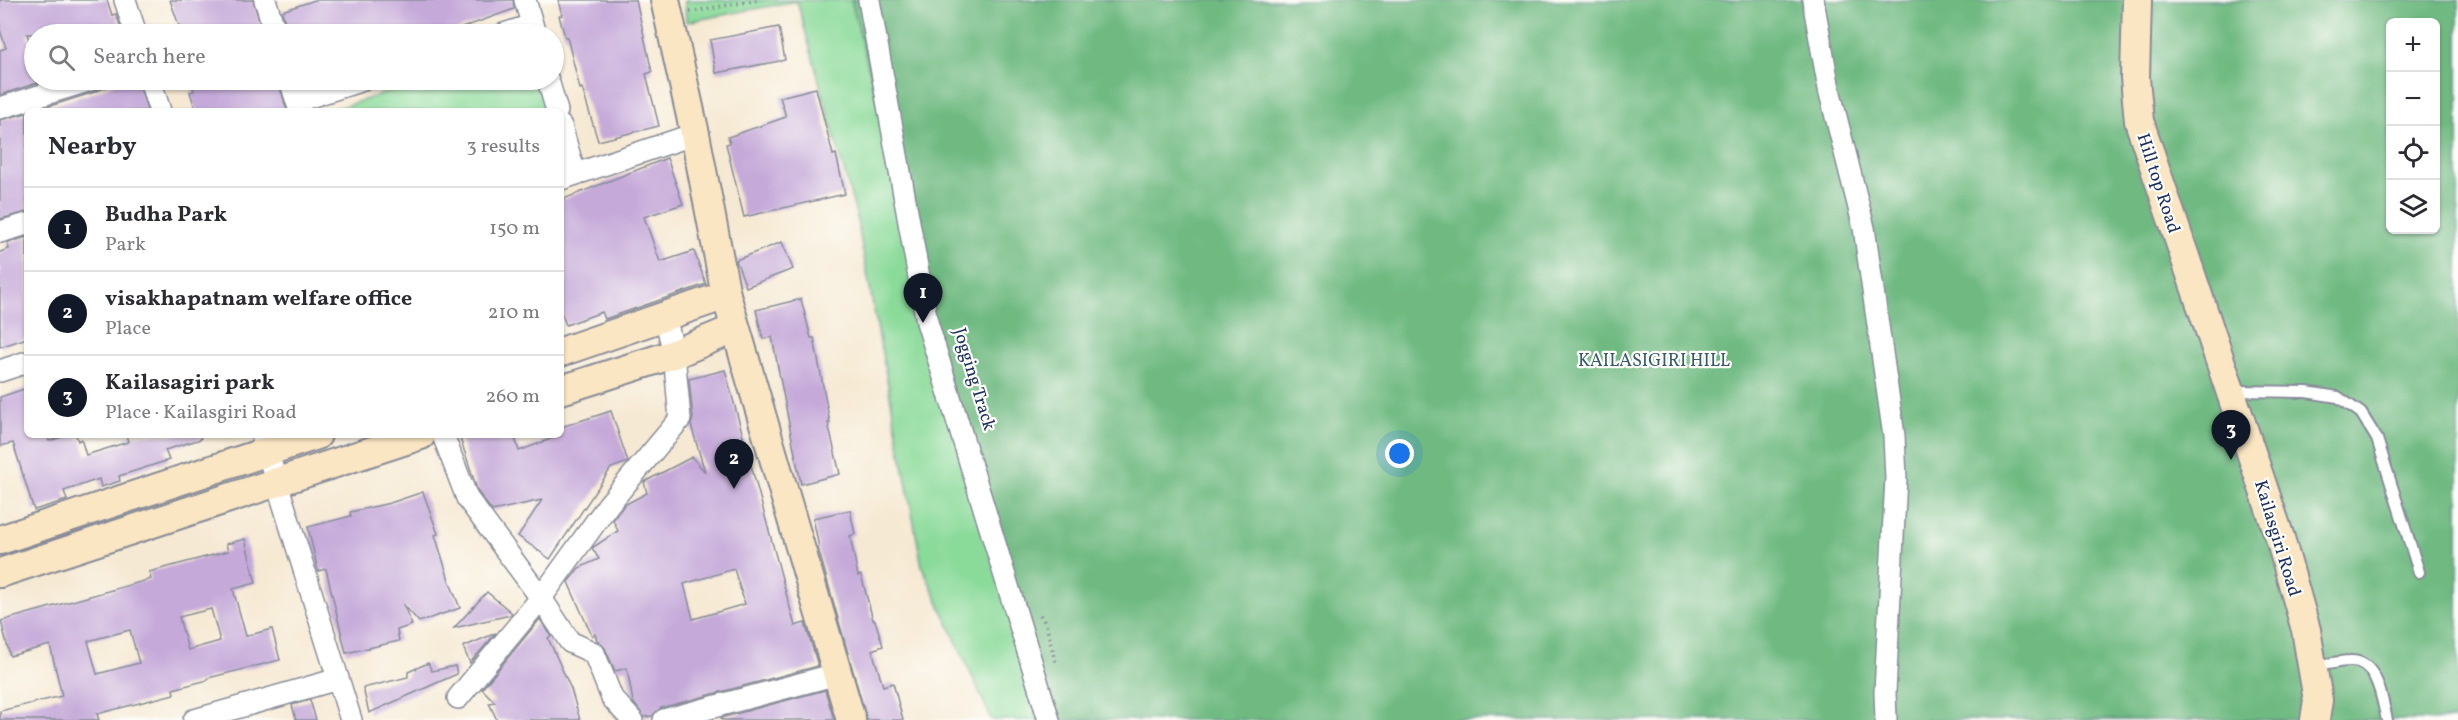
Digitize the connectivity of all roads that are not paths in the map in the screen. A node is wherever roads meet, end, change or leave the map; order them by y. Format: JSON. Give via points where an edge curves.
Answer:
{"nodes":[{"id":1,"x":125,"y":0,"type":"edge"},
{"id":2,"x":266,"y":0,"type":"edge"},
{"id":3,"x":525,"y":0,"type":"edge"},
{"id":4,"x":869,"y":0,"type":"edge"},
{"id":5,"x":1813,"y":0,"type":"edge"},
{"id":6,"x":2137,"y":0,"type":"edge"},
{"id":7,"x":675,"y":3,"type":"edge"},
{"id":8,"x":133,"y":24,"type":"edge"},
{"id":9,"x":273,"y":24,"type":"edge"},
{"id":10,"x":531,"y":24,"type":"edge"},
{"id":11,"x":58,"y":90,"type":"edge"},
{"id":12,"x":153,"y":90,"type":"edge"},
{"id":13,"x":293,"y":90,"type":"edge"},
{"id":14,"x":338,"y":90,"type":"edge"},
{"id":15,"x":551,"y":90,"type":"edge"},
{"id":16,"x":298,"y":106,"type":"edge"},
{"id":17,"x":0,"y":108,"type":"edge"},
{"id":18,"x":159,"y":108,"type":"edge"},
{"id":19,"x":556,"y":108,"type":"edge"},
{"id":20,"x":695,"y":134,"type":"junction"},
{"id":21,"x":564,"y":147,"type":"edge"},
{"id":22,"x":568,"y":176,"type":"edge"},
{"id":23,"x":24,"y":225,"type":"edge"},
{"id":24,"x":0,"y":232,"type":"edge"},
{"id":25,"x":726,"y":295,"type":"junction"},
{"id":26,"x":665,"y":316,"type":"junction"},
{"id":27,"x":734,"y":329,"type":"junction"},
{"id":28,"x":564,"y":351,"type":"edge"},
{"id":29,"x":674,"y":354,"type":"junction"},
{"id":30,"x":2219,"y":360,"type":"joint"},
{"id":31,"x":24,"y":363,"type":"edge"},
{"id":32,"x":0,"y":371,"type":"edge"},
{"id":33,"x":564,"y":389,"type":"edge"},
{"id":34,"x":2230,"y":391,"type":"junction"},
{"id":35,"x":297,"y":438,"type":"edge"},
{"id":36,"x":412,"y":438,"type":"edge"},
{"id":37,"x":444,"y":438,"type":"edge"},
{"id":38,"x":265,"y":443,"type":"edge"},
{"id":39,"x":276,"y":482,"type":"junction"},
{"id":40,"x":0,"y":540,"type":"edge"},
{"id":41,"x":2419,"y":572,"type":"dead end"},
{"id":42,"x":0,"y":573,"type":"edge"},
{"id":43,"x":541,"y":598,"type":"junction"},
{"id":44,"x":2312,"y":667,"type":"junction"},
{"id":45,"x":837,"y":674,"type":"junction"},
{"id":46,"x":338,"y":679,"type":"junction"},
{"id":47,"x":458,"y":698,"type":"dead end"},
{"id":48,"x":194,"y":720,"type":"edge"},
{"id":49,"x":351,"y":720,"type":"edge"},
{"id":50,"x":632,"y":720,"type":"edge"},
{"id":51,"x":663,"y":720,"type":"edge"},
{"id":52,"x":851,"y":720,"type":"edge"},
{"id":53,"x":1048,"y":720,"type":"edge"},
{"id":54,"x":1886,"y":720,"type":"edge"},
{"id":55,"x":2315,"y":720,"type":"edge"},
{"id":56,"x":2387,"y":720,"type":"edge"}],
"edges":[{"from":1,"to":8,"type":"street"},
{"from":2,"to":9,"type":"street"},
{"from":3,"to":10,"type":"street"},
{"from":4,"to":53,"type":"street","via":[[927,322]]},
{"from":5,"to":54,"type":"street","via":[[1829,89],[1864,228],[1894,436],[1896,478]]},
{"from":6,"to":30,"type":"street","name":"Hill top Road","via":[[2135,78],[2139,121]]},
{"from":7,"to":20,"type":"street"},
{"from":11,"to":17,"type":"street"},
{"from":12,"to":18,"type":"street"},
{"from":13,"to":16,"type":"street"},
{"from":14,"to":16,"type":"street"},
{"from":15,"to":19,"type":"street"},
{"from":20,"to":22,"type":"street"},
{"from":20,"to":25,"type":"street"},
{"from":21,"to":22,"type":"street"},
{"from":23,"to":24,"type":"street"},
{"from":25,"to":26,"type":"street"},
{"from":25,"to":27,"type":"street"},
{"from":26,"to":28,"type":"street"},
{"from":26,"to":29,"type":"street"},
{"from":27,"to":29,"type":"street"},
{"from":27,"to":45,"type":"street"},
{"from":29,"to":33,"type":"street"},
{"from":29,"to":43,"type":"street","via":[[680,419],[608,505]]},
{"from":30,"to":34,"type":"street","name":"Kailasgiri Road"},
{"from":31,"to":32,"type":"street"},
{"from":34,"to":41,"type":"lane","via":[[2306,392],[2338,397],[2361,413],[2377,439]]},
{"from":34,"to":44,"type":"street","name":"Kailasgiri Road","via":[[2280,538],[2306,630]]},
{"from":35,"to":38,"type":"street"},
{"from":36,"to":39,"type":"street"},
{"from":37,"to":43,"type":"street","via":[[467,498]]},
{"from":38,"to":39,"type":"street"},
{"from":38,"to":40,"type":"street"},
{"from":39,"to":42,"type":"street"},
{"from":39,"to":46,"type":"street"},
{"from":43,"to":47,"type":"street"},
{"from":43,"to":50,"type":"street","via":[[570,642],[594,653],[612,698]]},
{"from":44,"to":55,"type":"street","name":"Kailasgiri Road","via":[[2318,700]]},
{"from":44,"to":56,"type":"lane","via":[[2352,661],[2368,667],[2378,684]]},
{"from":45,"to":51,"type":"street"},
{"from":45,"to":52,"type":"street"},
{"from":46,"to":48,"type":"street"},
{"from":46,"to":49,"type":"street"}]}
